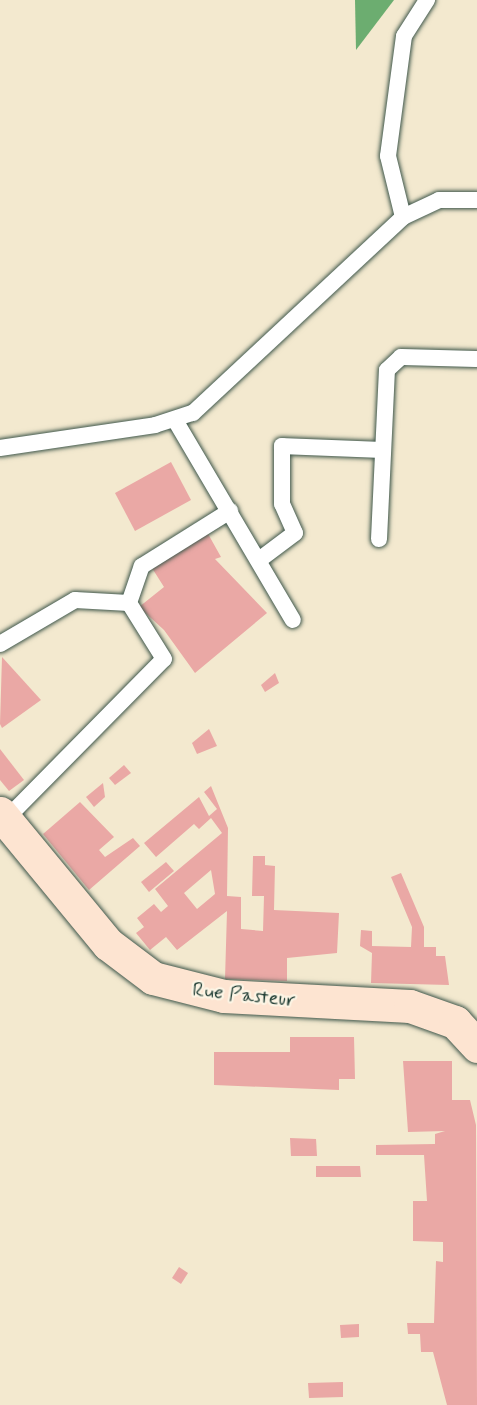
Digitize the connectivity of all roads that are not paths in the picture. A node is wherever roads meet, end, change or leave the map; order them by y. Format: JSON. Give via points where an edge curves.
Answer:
{"nodes":[{"id":1,"x":427,"y":0,"type":"edge"},
{"id":2,"x":477,"y":200,"type":"edge"},
{"id":3,"x":403,"y":217,"type":"junction"},
{"id":4,"x":477,"y":359,"type":"edge"},
{"id":5,"x":175,"y":420,"type":"junction"},
{"id":6,"x":0,"y":448,"type":"edge"},
{"id":7,"x":381,"y":450,"type":"junction"},
{"id":8,"x":230,"y":511,"type":"junction"},
{"id":9,"x":379,"y":539,"type":"dead end"},
{"id":10,"x":259,"y":560,"type":"junction"},
{"id":11,"x":129,"y":603,"type":"junction"},
{"id":12,"x":293,"y":620,"type":"dead end"},
{"id":13,"x":0,"y":644,"type":"edge"},
{"id":14,"x":3,"y":816,"type":"edge"},
{"id":15,"x":477,"y":1046,"type":"edge"}],
"edges":[{"from":1,"to":3,"type":"lane","via":[[404,36],[388,156]]},
{"from":2,"to":3,"type":"lane","via":[[439,200]]},
{"from":3,"to":5,"type":"lane","via":[[207,404]]},
{"from":4,"to":7,"type":"lane","via":[[401,357],[387,370]]},
{"from":5,"to":6,"type":"lane"},
{"from":5,"to":8,"type":"lane"},
{"from":7,"to":9,"type":"lane"},
{"from":7,"to":10,"type":"lane","via":[[282,446],[282,504],[295,533]]},
{"from":8,"to":10,"type":"lane"},
{"from":8,"to":11,"type":"lane","via":[[142,566]]},
{"from":10,"to":12,"type":"lane"},
{"from":11,"to":13,"type":"lane","via":[[75,600]]},
{"from":11,"to":14,"type":"lane","via":[[164,659]]},
{"from":14,"to":15,"type":"street","name":"Rue Pasteur","via":[[108,944],[153,978],[224,996],[410,1006],[455,1022]]}]}
